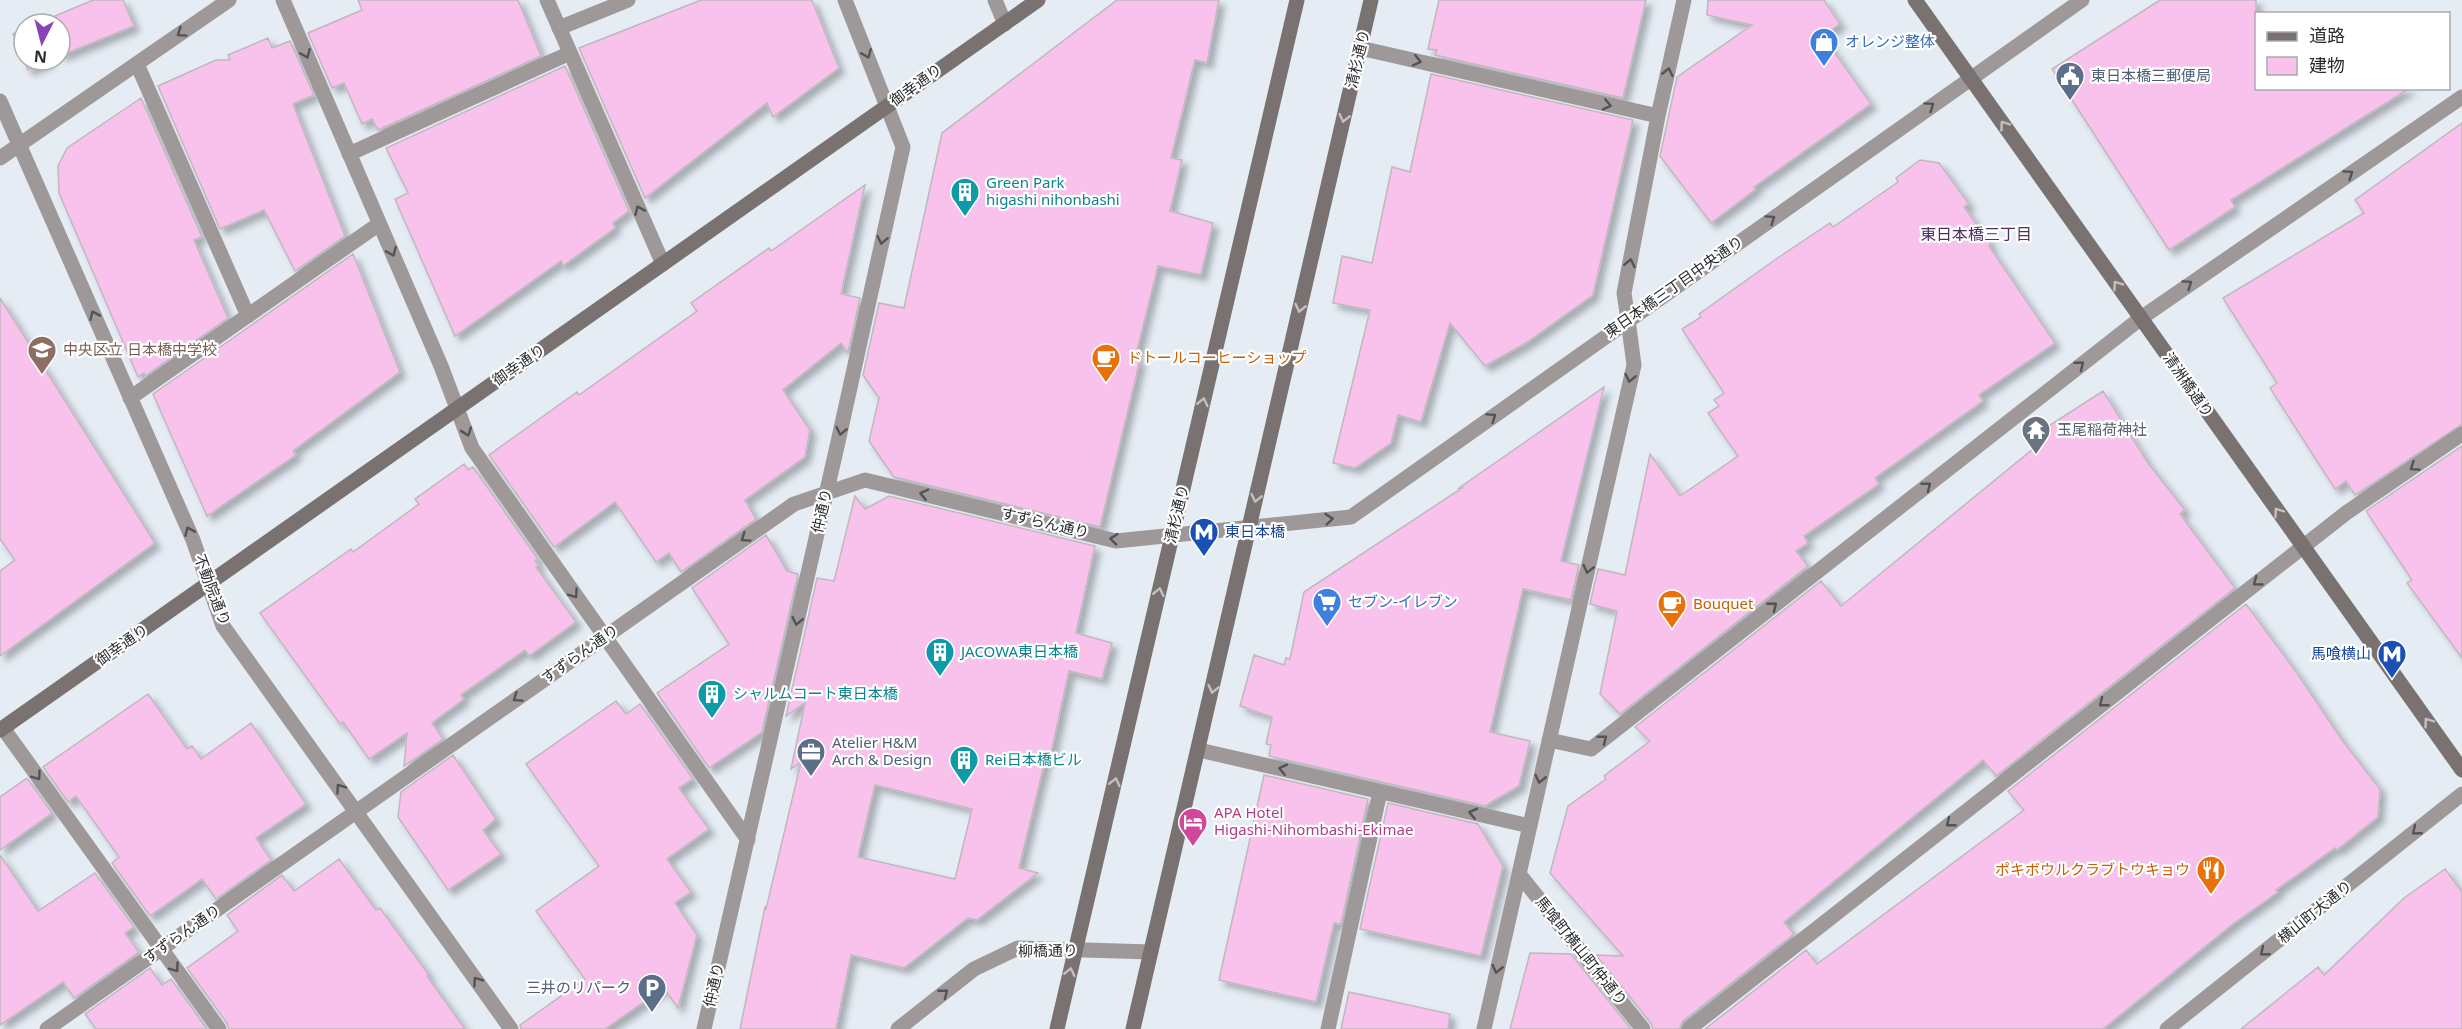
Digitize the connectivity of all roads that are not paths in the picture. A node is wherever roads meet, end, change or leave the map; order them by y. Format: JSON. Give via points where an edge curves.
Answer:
{"nodes":[{"id":1,"x":229,"y":0,"type":"edge"},
{"id":2,"x":283,"y":0,"type":"edge"},
{"id":3,"x":547,"y":0,"type":"edge"},
{"id":4,"x":628,"y":0,"type":"edge"},
{"id":5,"x":845,"y":0,"type":"edge"},
{"id":6,"x":995,"y":0,"type":"edge"},
{"id":7,"x":1038,"y":0,"type":"edge"},
{"id":8,"x":1298,"y":0,"type":"edge"},
{"id":9,"x":1371,"y":0,"type":"edge"},
{"id":10,"x":1684,"y":0,"type":"edge"},
{"id":11,"x":1915,"y":0,"type":"edge"},
{"id":12,"x":2082,"y":0,"type":"edge"},
{"id":13,"x":1005,"y":24,"type":"junction"},
{"id":14,"x":560,"y":28,"type":"junction"},
{"id":15,"x":1360,"y":48,"type":"junction"},
{"id":16,"x":570,"y":53,"type":"junction"},
{"id":17,"x":137,"y":64,"type":"junction"},
{"id":18,"x":1971,"y":77,"type":"junction"},
{"id":19,"x":2462,"y":97,"type":"edge"},
{"id":20,"x":0,"y":101,"type":"edge"},
{"id":21,"x":887,"y":106,"type":"junction"},
{"id":22,"x":1658,"y":117,"type":"junction"},
{"id":23,"x":19,"y":144,"type":"junction"},
{"id":24,"x":349,"y":154,"type":"junction"},
{"id":25,"x":0,"y":158,"type":"edge"},
{"id":26,"x":379,"y":224,"type":"junction"},
{"id":27,"x":663,"y":264,"type":"junction"},
{"id":28,"x":248,"y":316,"type":"junction"},
{"id":29,"x":2140,"y":318,"type":"junction"},
{"id":30,"x":1628,"y":320,"type":"junction"},
{"id":31,"x":130,"y":398,"type":"junction"},
{"id":32,"x":458,"y":408,"type":"junction"},
{"id":33,"x":2462,"y":434,"type":"edge"},
{"id":34,"x":827,"y":492,"type":"junction"},
{"id":35,"x":1250,"y":527,"type":"junction"},
{"id":36,"x":1172,"y":535,"type":"junction"},
{"id":37,"x":2304,"y":548,"type":"junction"},
{"id":38,"x":209,"y":584,"type":"junction"},
{"id":39,"x":605,"y":637,"type":"junction"},
{"id":40,"x":1,"y":729,"type":"edge"},
{"id":41,"x":1549,"y":740,"type":"junction"},
{"id":42,"x":1199,"y":750,"type":"junction"},
{"id":43,"x":2462,"y":770,"type":"edge"},
{"id":44,"x":1380,"y":792,"type":"junction"},
{"id":45,"x":2462,"y":794,"type":"edge"},
{"id":46,"x":356,"y":811,"type":"junction"},
{"id":47,"x":1530,"y":826,"type":"junction"},
{"id":48,"x":748,"y":840,"type":"junction"},
{"id":49,"x":1519,"y":874,"type":"junction"},
{"id":50,"x":161,"y":949,"type":"junction"},
{"id":51,"x":1076,"y":950,"type":"junction"},
{"id":52,"x":1151,"y":952,"type":"junction"},
{"id":53,"x":47,"y":1029,"type":"edge"},
{"id":54,"x":219,"y":1029,"type":"edge"},
{"id":55,"x":511,"y":1029,"type":"edge"},
{"id":56,"x":704,"y":1029,"type":"edge"},
{"id":57,"x":898,"y":1029,"type":"edge"},
{"id":58,"x":1057,"y":1029,"type":"edge"},
{"id":59,"x":1133,"y":1029,"type":"edge"},
{"id":60,"x":1328,"y":1029,"type":"edge"},
{"id":61,"x":1484,"y":1029,"type":"edge"},
{"id":62,"x":1643,"y":1029,"type":"edge"},
{"id":63,"x":1689,"y":1029,"type":"edge"},
{"id":64,"x":2168,"y":1029,"type":"edge"}],
"edges":[{"from":1,"to":17,"type":"street","one_way":true},
{"from":2,"to":24,"type":"street","one_way":true},
{"from":3,"to":14,"type":"street"},
{"from":4,"to":14,"type":"street"},
{"from":5,"to":21,"type":"street","name":"仲通り","one_way":true},
{"from":6,"to":13,"type":"street"},
{"from":7,"to":13,"type":"street","name":"御幸通り"},
{"from":36,"to":8,"type":"street","name":"清杉通り","one_way":true},
{"from":9,"to":15,"type":"street","name":"清杉通り"},
{"from":22,"to":10,"type":"street","one_way":true},
{"from":11,"to":18,"type":"street","name":"清洲橋通り"},
{"from":12,"to":18,"type":"street","name":"東日本橋三丁目中央通り"},
{"from":13,"to":21,"type":"street","name":"御幸通り"},
{"from":14,"to":16,"type":"street"},
{"from":15,"to":22,"type":"street","one_way":true},
{"from":15,"to":35,"type":"street","name":"清杉通り","one_way":true},
{"from":16,"to":24,"type":"street"},
{"from":27,"to":16,"type":"street","one_way":true},
{"from":17,"to":23,"type":"street"},
{"from":17,"to":28,"type":"street"},
{"from":29,"to":18,"type":"street","name":"清洲橋通り","one_way":true},
{"from":30,"to":18,"type":"street","name":"東日本橋三丁目中央通り","one_way":true},
{"from":29,"to":19,"type":"street","one_way":true},
{"from":20,"to":23,"type":"street","name":"不動院通り"},
{"from":21,"to":27,"type":"street","name":"御幸通り"},
{"from":21,"to":34,"type":"street","name":"仲通り","one_way":true,"via":[[903,147]]},
{"from":30,"to":22,"type":"street","one_way":true,"via":[[1624,293]]},
{"from":23,"to":25,"type":"street"},
{"from":31,"to":23,"type":"street","name":"不動院通り","one_way":true},
{"from":24,"to":26,"type":"street"},
{"from":26,"to":28,"type":"street"},
{"from":26,"to":32,"type":"street","one_way":true},
{"from":27,"to":32,"type":"street","name":"御幸通り"},
{"from":28,"to":31,"type":"street"},
{"from":37,"to":29,"type":"street","name":"清洲橋通り","one_way":true},
{"from":41,"to":29,"type":"street","one_way":true,"via":[[1591,749]]},
{"from":35,"to":30,"type":"street","name":"東日本橋三丁目中央通り","one_way":true,"via":[[1351,517]]},
{"from":30,"to":41,"type":"street","one_way":true,"via":[[1634,365]]},
{"from":38,"to":31,"type":"street","name":"不動院通り","one_way":true},
{"from":32,"to":38,"type":"street","name":"御幸通り"},
{"from":32,"to":39,"type":"street","one_way":true,"via":[[472,448]]},
{"from":33,"to":37,"type":"street","one_way":true,"via":[[2346,513]]},
{"from":36,"to":34,"type":"street","name":"すずらん通り","one_way":true,"via":[[1116,541],[865,480]]},
{"from":34,"to":39,"type":"street","name":"すずらん通り","one_way":true,"via":[[794,504]]},
{"from":34,"to":48,"type":"street","name":"仲通り","one_way":true},
{"from":35,"to":36,"type":"street","name":"東日本橋三丁目中央通り"},
{"from":35,"to":42,"type":"street","name":"清杉通り","one_way":true},
{"from":51,"to":36,"type":"street","name":"清杉通り","one_way":true},
{"from":43,"to":37,"type":"street","name":"清洲橋通り","one_way":true},
{"from":37,"to":63,"type":"street","one_way":true},
{"from":38,"to":40,"type":"street","name":"御幸通り"},
{"from":46,"to":38,"type":"street","name":"不動院通り","one_way":true,"via":[[223,626]]},
{"from":39,"to":46,"type":"street","name":"すずらん通り","one_way":true},
{"from":39,"to":48,"type":"street"},
{"from":40,"to":50,"type":"street","one_way":true},
{"from":41,"to":47,"type":"street","one_way":true},
{"from":44,"to":42,"type":"street","one_way":true},
{"from":42,"to":52,"type":"street","name":"清杉通り"},
{"from":47,"to":44,"type":"street","one_way":true},
{"from":44,"to":60,"type":"street"},
{"from":45,"to":64,"type":"street","name":"横山町大通り","one_way":true},
{"from":46,"to":50,"type":"street","name":"すずらん通り"},
{"from":55,"to":46,"type":"street","name":"不動院通り","one_way":true},
{"from":47,"to":49,"type":"street"},
{"from":48,"to":56,"type":"street","name":"仲通り"},
{"from":49,"to":61,"type":"street","one_way":true},
{"from":49,"to":62,"type":"street","name":"馬喰町横山町仲通り"},
{"from":50,"to":53,"type":"street","name":"すずらん通り"},
{"from":50,"to":54,"type":"street","one_way":true},
{"from":51,"to":52,"type":"street","name":"柳橋通り"},
{"from":57,"to":51,"type":"street","name":"柳橋通り","one_way":true,"via":[[974,969],[1018,948]]},
{"from":58,"to":51,"type":"street","name":"清杉通り","one_way":true},
{"from":52,"to":59,"type":"street","name":"清杉通り"}]}
